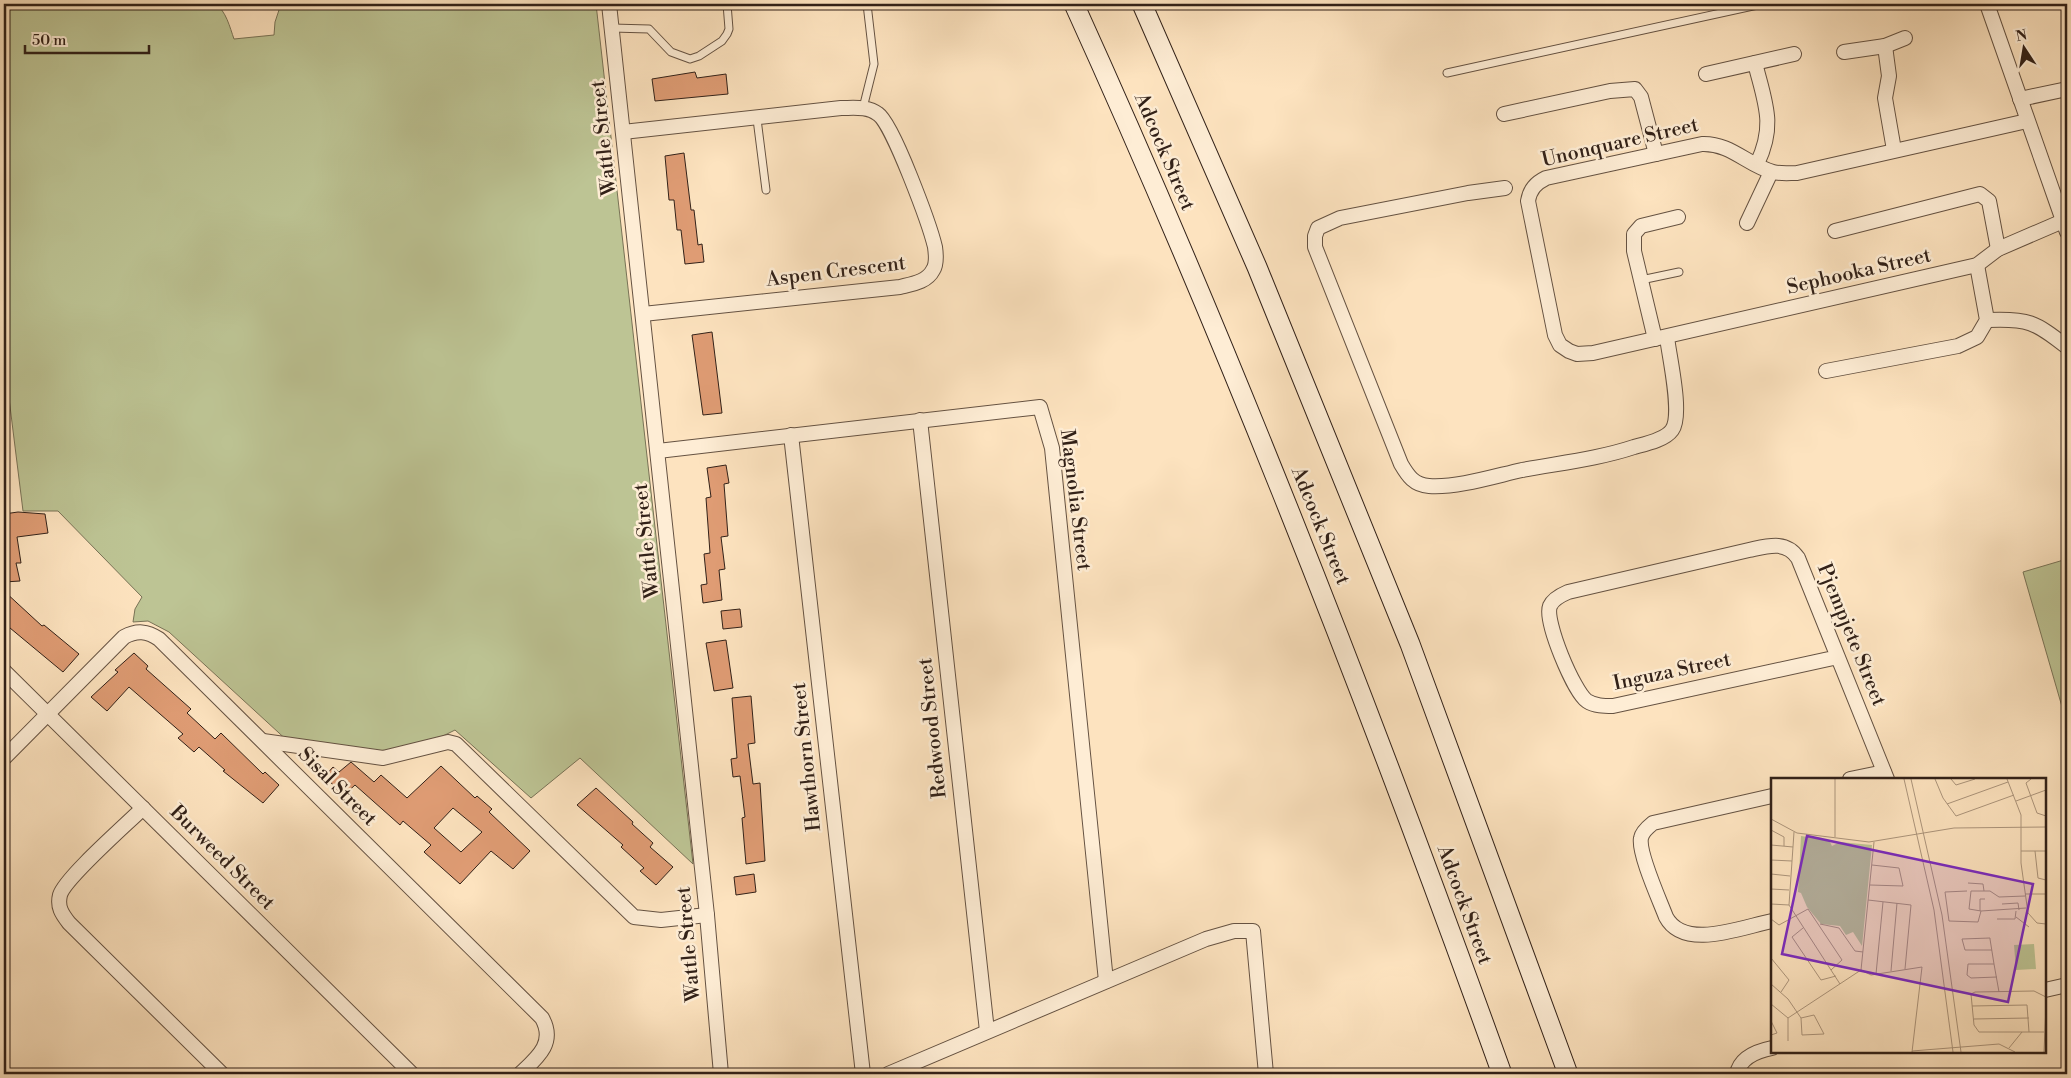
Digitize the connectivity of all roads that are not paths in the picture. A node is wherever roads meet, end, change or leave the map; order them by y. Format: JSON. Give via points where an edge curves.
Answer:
{"nodes":[{"id":1,"x":609,"y":4,"type":"edge"},
{"id":2,"x":727,"y":4,"type":"edge"},
{"id":3,"x":867,"y":4,"type":"edge"},
{"id":4,"x":1074,"y":4,"type":"edge"},
{"id":5,"x":1142,"y":4,"type":"edge"},
{"id":6,"x":1762,"y":4,"type":"edge"},
{"id":7,"x":1987,"y":4,"type":"edge"},
{"id":8,"x":612,"y":28,"type":"junction"},
{"id":9,"x":1905,"y":38,"type":"dead end"},
{"id":10,"x":1885,"y":46,"type":"junction"},
{"id":11,"x":1844,"y":52,"type":"dead end"},
{"id":12,"x":1794,"y":54,"type":"dead end"},
{"id":13,"x":1755,"y":64,"type":"junction"},
{"id":14,"x":1447,"y":73,"type":"dead end"},
{"id":15,"x":1706,"y":74,"type":"dead end"},
{"id":16,"x":2067,"y":89,"type":"edge"},
{"id":17,"x":2020,"y":99,"type":"junction"},
{"id":18,"x":863,"y":108,"type":"junction"},
{"id":19,"x":1504,"y":114,"type":"dead end"},
{"id":20,"x":757,"y":119,"type":"junction"},
{"id":21,"x":2027,"y":121,"type":"junction"},
{"id":22,"x":623,"y":132,"type":"junction"},
{"id":23,"x":1894,"y":150,"type":"junction"},
{"id":24,"x":1656,"y":154,"type":"junction"},
{"id":25,"x":1757,"y":164,"type":"junction"},
{"id":26,"x":1771,"y":172,"type":"junction"},
{"id":27,"x":1505,"y":188,"type":"dead end"},
{"id":28,"x":766,"y":190,"type":"dead end"},
{"id":29,"x":1678,"y":217,"type":"dead end"},
{"id":30,"x":1748,"y":222,"type":"dead end"},
{"id":31,"x":2065,"y":226,"type":"edge"},
{"id":32,"x":1835,"y":231,"type":"dead end"},
{"id":33,"x":1998,"y":249,"type":"junction"},
{"id":34,"x":1977,"y":265,"type":"junction"},
{"id":35,"x":1679,"y":272,"type":"dead end"},
{"id":36,"x":1641,"y":280,"type":"junction"},
{"id":37,"x":643,"y":314,"type":"junction"},
{"id":38,"x":1987,"y":320,"type":"junction"},
{"id":39,"x":1661,"y":338,"type":"junction"},
{"id":40,"x":2067,"y":347,"type":"edge"},
{"id":41,"x":1826,"y":371,"type":"dead end"},
{"id":42,"x":920,"y":420,"type":"junction"},
{"id":43,"x":791,"y":435,"type":"junction"},
{"id":44,"x":658,"y":451,"type":"junction"},
{"id":45,"x":1749,"y":550,"type":"joint"},
{"id":46,"x":1838,"y":657,"type":"junction"},
{"id":47,"x":4,"y":671,"type":"edge"},
{"id":48,"x":49,"y":713,"type":"junction"},
{"id":49,"x":262,"y":741,"type":"junction"},
{"id":50,"x":4,"y":758,"type":"edge"},
{"id":51,"x":1885,"y":776,"type":"edge"},
{"id":52,"x":1862,"y":778,"type":"edge"},
{"id":53,"x":1771,"y":796,"type":"edge"},
{"id":54,"x":143,"y":808,"type":"junction"},
{"id":55,"x":707,"y":915,"type":"junction"},
{"id":56,"x":1771,"y":921,"type":"edge"},
{"id":57,"x":1106,"y":981,"type":"junction"},
{"id":58,"x":2067,"y":985,"type":"edge"},
{"id":59,"x":2046,"y":990,"type":"edge"},
{"id":60,"x":987,"y":1031,"type":"junction"},
{"id":61,"x":1771,"y":1048,"type":"edge"},
{"id":62,"x":222,"y":1074,"type":"edge"},
{"id":63,"x":412,"y":1074,"type":"edge"},
{"id":64,"x":520,"y":1074,"type":"edge"},
{"id":65,"x":721,"y":1074,"type":"edge"},
{"id":66,"x":863,"y":1074,"type":"edge"},
{"id":67,"x":888,"y":1074,"type":"edge"},
{"id":68,"x":1266,"y":1074,"type":"edge"},
{"id":69,"x":1502,"y":1074,"type":"edge"},
{"id":70,"x":1568,"y":1074,"type":"edge"},
{"id":71,"x":1737,"y":1074,"type":"edge"}],
"edges":[{"from":1,"to":8,"type":"street","name":"Wattle Street"},
{"from":2,"to":8,"type":"lane","via":[[727,34],[706,52],[690,59],[664,47],[649,29]]},
{"from":3,"to":18,"type":"lane","via":[[874,64]]},
{"from":4,"to":69,"type":"main road","name":"Adcock Street","via":[[1249,409],[1356,679]]},
{"from":5,"to":70,"type":"main road","name":"Adcock Street","via":[[1257,267],[1410,644]]},
{"from":6,"to":14,"type":"lane"},
{"from":7,"to":17,"type":"street"},
{"from":8,"to":22,"type":"street","name":"Wattle Street"},
{"from":9,"to":10,"type":"street"},
{"from":10,"to":11,"type":"street"},
{"from":10,"to":23,"type":"street","via":[[1889,76],[1885,98]]},
{"from":12,"to":13,"type":"street"},
{"from":13,"to":15,"type":"street"},
{"from":13,"to":25,"type":"street","via":[[1769,128],[1766,147]]},
{"from":16,"to":17,"type":"street"},
{"from":17,"to":21,"type":"street"},
{"from":18,"to":20,"type":"street"},
{"from":18,"to":37,"type":"street","name":"Aspen Crescent","via":[[879,114],[886,122],[931,236],[936,258],[934,269],[927,277],[900,287]]},
{"from":19,"to":24,"type":"street","via":[[1610,91],[1635,89],[1641,97]]},
{"from":20,"to":22,"type":"street"},
{"from":20,"to":28,"type":"lane"},
{"from":21,"to":23,"type":"street","name":"Unonquare Street"},
{"from":21,"to":31,"type":"street"},
{"from":22,"to":37,"type":"street","name":"Wattle Street"},
{"from":23,"to":26,"type":"street","name":"Unonquare Street","via":[[1797,173]]},
{"from":24,"to":25,"type":"street","name":"Unonquare Street","via":[[1713,143]]},
{"from":24,"to":39,"type":"street","name":"Unonquare Street","via":[[1546,178],[1536,183],[1528,201],[1560,345],[1569,351],[1585,353]]},
{"from":25,"to":26,"type":"street","name":"Unonquare Street"},
{"from":26,"to":30,"type":"street"},
{"from":27,"to":39,"type":"street","via":[[1340,218],[1318,228],[1315,236],[1315,247],[1408,477],[1418,484],[1430,486],[1464,482],[1633,448],[1665,436],[1672,431],[1676,407]]},
{"from":29,"to":36,"type":"street","via":[[1635,230],[1634,251]]},
{"from":31,"to":33,"type":"street","name":"Sephooka Street"},
{"from":32,"to":33,"type":"street","via":[[1980,194],[1989,201]]},
{"from":33,"to":34,"type":"street","name":"Sephooka Street"},
{"from":34,"to":38,"type":"street"},
{"from":34,"to":39,"type":"street","name":"Sephooka Street"},
{"from":35,"to":36,"type":"lane"},
{"from":36,"to":39,"type":"street"},
{"from":37,"to":44,"type":"street","name":"Wattle Street"},
{"from":38,"to":40,"type":"street","via":[[2031,322]]},
{"from":38,"to":41,"type":"street","via":[[1983,330],[1969,342]]},
{"from":42,"to":43,"type":"street","name":"Magnolia Street"},
{"from":42,"to":57,"type":"street","name":"Magnolia Street","via":[[1040,407],[1049,433]]},
{"from":42,"to":60,"type":"street","name":"Redwood Street"},
{"from":43,"to":44,"type":"street","name":"Magnolia Street"},
{"from":43,"to":66,"type":"street","name":"Hawthorn Street"},
{"from":44,"to":55,"type":"street","name":"Wattle Street"},
{"from":45,"to":46,"type":"street","name":"Pjempjete Street","via":[[1779,546],[1793,550]]},
{"from":45,"to":46,"type":"street","name":"Inguza Street","via":[[1560,596],[1550,606],[1549,613],[1554,636],[1579,694],[1587,702],[1613,706]]},
{"from":46,"to":51,"type":"street","name":"Pjempjete Street"},
{"from":47,"to":48,"type":"street","name":"Burweed Street"},
{"from":48,"to":49,"type":"street","name":"Sisal Street","via":[[115,644],[130,633],[140,631],[159,639]]},
{"from":48,"to":50,"type":"street"},
{"from":48,"to":54,"type":"street","name":"Burweed Street"},
{"from":49,"to":55,"type":"street","via":[[383,758],[448,742],[456,744],[634,917],[661,920]]},
{"from":49,"to":64,"type":"street","name":"Sisal Street","via":[[542,1018],[548,1034],[546,1044],[540,1055]]},
{"from":51,"to":52,"type":"street"},
{"from":53,"to":56,"type":"street","via":[[1653,823],[1641,839],[1642,852],[1671,926],[1689,935],[1707,935]]},
{"from":54,"to":62,"type":"street","via":[[65,885],[59,904],[61,913]]},
{"from":54,"to":63,"type":"street","name":"Burweed Street"},
{"from":55,"to":65,"type":"street","name":"Wattle Street"},
{"from":57,"to":60,"type":"street"},
{"from":57,"to":68,"type":"street","via":[[1222,933],[1253,931]]},
{"from":58,"to":59,"type":"street"},
{"from":60,"to":67,"type":"street"},
{"from":61,"to":71,"type":"street","via":[[1743,1061]]}]}
